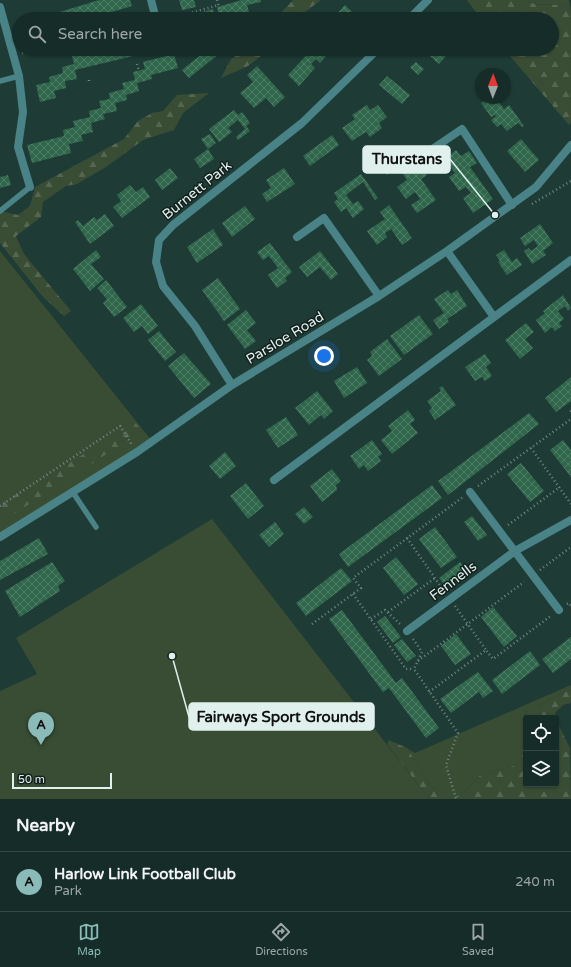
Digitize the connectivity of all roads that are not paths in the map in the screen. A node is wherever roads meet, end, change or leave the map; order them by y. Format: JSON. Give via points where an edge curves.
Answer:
{"nodes":[{"id":1,"x":151,"y":0,"type":"edge"},
{"id":2,"x":428,"y":0,"type":"edge"},
{"id":3,"x":0,"y":7,"type":"edge"},
{"id":4,"x":154,"y":12,"type":"edge"},
{"id":5,"x":416,"y":12,"type":"edge"},
{"id":6,"x":12,"y":51,"type":"edge"},
{"id":7,"x":13,"y":56,"type":"edge"},
{"id":8,"x":371,"y":56,"type":"edge"},
{"id":9,"x":19,"y":76,"type":"junction"},
{"id":10,"x":0,"y":81,"type":"edge"},
{"id":11,"x":571,"y":145,"type":"edge"},
{"id":12,"x":432,"y":150,"type":"dead end"},
{"id":13,"x":30,"y":187,"type":"joint"},
{"id":14,"x":512,"y":205,"type":"junction"},
{"id":15,"x":0,"y":211,"type":"edge"},
{"id":16,"x":297,"y":237,"type":"dead end"},
{"id":17,"x":447,"y":251,"type":"junction"},
{"id":18,"x":571,"y":260,"type":"edge"},
{"id":19,"x":379,"y":296,"type":"junction"},
{"id":20,"x":494,"y":317,"type":"junction"},
{"id":21,"x":232,"y":385,"type":"junction"},
{"id":22,"x":274,"y":480,"type":"dead end"},
{"id":23,"x":72,"y":491,"type":"junction"},
{"id":24,"x":470,"y":492,"type":"road end"},
{"id":25,"x":571,"y":520,"type":"edge"},
{"id":26,"x":96,"y":527,"type":"dead end"},
{"id":27,"x":0,"y":537,"type":"edge"},
{"id":28,"x":515,"y":551,"type":"junction"},
{"id":29,"x":559,"y":610,"type":"road end"},
{"id":30,"x":407,"y":631,"type":"road end"}],
"edges":[{"from":1,"to":4,"type":"street"},
{"from":2,"to":5,"type":"street"},
{"from":3,"to":6,"type":"street"},
{"from":7,"to":9,"type":"street"},
{"from":8,"to":21,"type":"street","name":"Burnett Park","via":[[302,123],[174,225],[159,240],[156,262],[163,286],[195,326]]},
{"from":9,"to":10,"type":"lane"},
{"from":9,"to":13,"type":"street","via":[[23,112],[18,147]]},
{"from":11,"to":14,"type":"street","name":"Parsloe Road","via":[[536,187]]},
{"from":12,"to":14,"type":"street","via":[[462,129]]},
{"from":13,"to":15,"type":"lane"},
{"from":14,"to":17,"type":"street","name":"Parsloe Road"},
{"from":16,"to":19,"type":"street","via":[[324,218]]},
{"from":17,"to":19,"type":"street","name":"Parsloe Road"},
{"from":17,"to":20,"type":"street"},
{"from":18,"to":20,"type":"street"},
{"from":19,"to":21,"type":"street","name":"Parsloe Road"},
{"from":20,"to":22,"type":"street"},
{"from":21,"to":23,"type":"street","name":"Parsloe Road","via":[[137,452]]},
{"from":23,"to":26,"type":"lane"},
{"from":23,"to":27,"type":"street","name":"Parsloe Road"},
{"from":24,"to":28,"type":"street"},
{"from":25,"to":28,"type":"street","name":"Fennells"},
{"from":28,"to":29,"type":"street"},
{"from":28,"to":30,"type":"street","name":"Fennells"}]}
